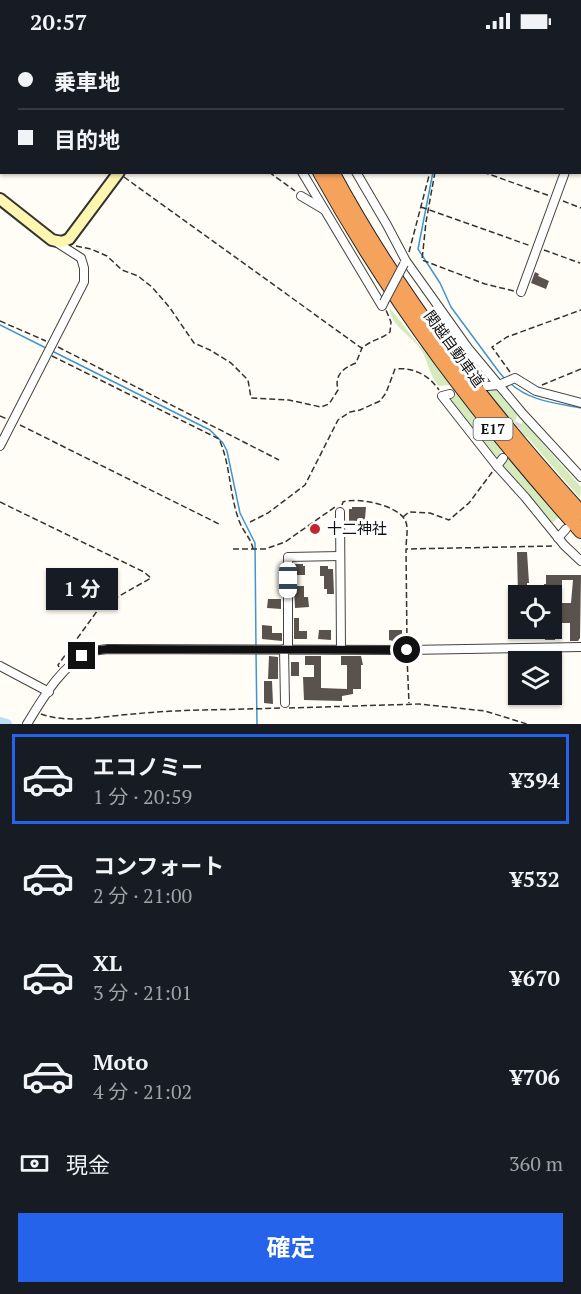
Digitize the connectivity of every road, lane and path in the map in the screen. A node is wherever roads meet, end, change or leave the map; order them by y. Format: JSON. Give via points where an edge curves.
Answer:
{"nodes":[{"id":1,"x":118,"y":174,"type":"edge"},
{"id":2,"x":122,"y":174,"type":"edge"},
{"id":3,"x":272,"y":174,"type":"edge"},
{"id":4,"x":333,"y":174,"type":"edge"},
{"id":5,"x":357,"y":174,"type":"edge"},
{"id":6,"x":430,"y":174,"type":"edge"},
{"id":7,"x":435,"y":174,"type":"edge"},
{"id":8,"x":489,"y":174,"type":"edge"},
{"id":9,"x":565,"y":174,"type":"edge"},
{"id":10,"x":314,"y":178,"type":"edge"},
{"id":11,"x":301,"y":196,"type":"joint"},
{"id":12,"x":556,"y":198,"type":"junction"},
{"id":13,"x":0,"y":199,"type":"edge"},
{"id":14,"x":421,"y":207,"type":"junction"},
{"id":15,"x":581,"y":207,"type":"edge"},
{"id":16,"x":324,"y":210,"type":"junction"},
{"id":17,"x":428,"y":210,"type":"junction"},
{"id":18,"x":52,"y":240,"type":"junction"},
{"id":19,"x":63,"y":248,"type":"junction"},
{"id":20,"x":405,"y":262,"type":"junction"},
{"id":21,"x":580,"y":263,"type":"edge"},
{"id":22,"x":521,"y":292,"type":"joint"},
{"id":23,"x":383,"y":304,"type":"junction"},
{"id":24,"x":581,"y":310,"type":"edge"},
{"id":25,"x":0,"y":321,"type":"edge"},
{"id":26,"x":51,"y":343,"type":"junction"},
{"id":27,"x":362,"y":348,"type":"junction"},
{"id":28,"x":46,"y":353,"type":"junction"},
{"id":29,"x":581,"y":369,"type":"edge"},
{"id":30,"x":512,"y":379,"type":"junction"},
{"id":31,"x":499,"y":385,"type":"junction"},
{"id":32,"x":487,"y":386,"type":"dead end"},
{"id":33,"x":532,"y":389,"type":"junction"},
{"id":34,"x":446,"y":395,"type":"joint"},
{"id":35,"x":581,"y":403,"type":"edge"},
{"id":36,"x":523,"y":414,"type":"junction"},
{"id":37,"x":0,"y":416,"type":"edge"},
{"id":38,"x":12,"y":422,"type":"junction"},
{"id":39,"x":519,"y":423,"type":"tunnel mouth"},
{"id":40,"x":0,"y":446,"type":"edge"},
{"id":41,"x":503,"y":458,"type":"dead end"},
{"id":42,"x":279,"y":460,"type":"dead end"},
{"id":43,"x":497,"y":466,"type":"junction"},
{"id":44,"x":581,"y":477,"type":"edge"},
{"id":45,"x":0,"y":502,"type":"edge"},
{"id":46,"x":343,"y":502,"type":"junction"},
{"id":47,"x":340,"y":512,"type":"joint"},
{"id":48,"x":581,"y":513,"type":"edge"},
{"id":49,"x":403,"y":517,"type":"junction"},
{"id":50,"x":250,"y":522,"type":"dead end"},
{"id":51,"x":219,"y":524,"type":"dead end"},
{"id":52,"x":566,"y":529,"type":"dead end"},
{"id":53,"x":581,"y":531,"type":"edge"},
{"id":54,"x":558,"y":538,"type":"junction"},
{"id":55,"x":564,"y":546,"type":"junction"},
{"id":56,"x":233,"y":549,"type":"dead end"},
{"id":57,"x":253,"y":549,"type":"junction"},
{"id":58,"x":406,"y":549,"type":"junction"},
{"id":59,"x":340,"y":556,"type":"junction"},
{"id":60,"x":581,"y":561,"type":"edge"},
{"id":61,"x":581,"y":646,"type":"edge"},
{"id":62,"x":286,"y":649,"type":"junction"},
{"id":63,"x":340,"y":649,"type":"junction"},
{"id":64,"x":407,"y":650,"type":"junction"},
{"id":65,"x":0,"y":666,"type":"edge"},
{"id":66,"x":60,"y":677,"type":"junction"},
{"id":67,"x":49,"y":692,"type":"junction"},
{"id":68,"x":285,"y":703,"type":"dead end"},
{"id":69,"x":409,"y":704,"type":"junction"},
{"id":70,"x":34,"y":713,"type":"junction"},
{"id":71,"x":27,"y":724,"type":"edge"},
{"id":72,"x":526,"y":724,"type":"edge"}],
"edges":[{"from":1,"to":18,"type":"main road","via":[[69,239]]},
{"from":2,"to":27,"type":"path"},
{"from":3,"to":11,"type":"path"},
{"from":4,"to":48,"type":"highway","name":"関越自動車道","number":"E17","via":[[388,265],[453,360]]},
{"from":5,"to":20,"type":"street"},
{"from":6,"to":14,"type":"path"},
{"from":7,"to":17,"type":"path"},
{"from":8,"to":12,"type":"path"},
{"from":9,"to":12,"type":"street"},
{"from":10,"to":16,"type":"street"},
{"from":10,"to":53,"type":"highway","name":"関越自動車道","number":"E17","via":[[444,365],[512,453]]},
{"from":11,"to":16,"type":"street"},
{"from":12,"to":15,"type":"path"},
{"from":12,"to":22,"type":"street"},
{"from":13,"to":18,"type":"main road"},
{"from":14,"to":17,"type":"path"},
{"from":14,"to":20,"type":"path"},
{"from":16,"to":23,"type":"street"},
{"from":17,"to":21,"type":"path"},
{"from":17,"to":22,"type":"path","via":[[422,260],[485,284]]},
{"from":18,"to":19,"type":"street"},
{"from":19,"to":26,"type":"street","via":[[81,258],[84,282]]},
{"from":19,"to":27,"type":"path","via":[[79,246],[107,256],[122,270],[152,287],[194,343],[231,363],[248,380],[251,398],[321,407],[329,404],[338,390],[339,374],[356,363]]},
{"from":20,"to":23,"type":"street","bridge":true},
{"from":20,"to":31,"type":"street"},
{"from":23,"to":27,"type":"path","via":[[391,322],[390,332]]},
{"from":24,"to":30,"type":"path","via":[[507,337],[492,347]]},
{"from":25,"to":26,"type":"path"},
{"from":26,"to":28,"type":"street"},
{"from":26,"to":42,"type":"path"},
{"from":28,"to":38,"type":"street"},
{"from":28,"to":57,"type":"path","via":[[219,439],[240,523]]},
{"from":29,"to":33,"type":"path"},
{"from":30,"to":31,"type":"street"},
{"from":30,"to":33,"type":"street","via":[[519,379]]},
{"from":31,"to":32,"type":"street"},
{"from":31,"to":36,"type":"street"},
{"from":33,"to":35,"type":"street"},
{"from":34,"to":43,"type":"street"},
{"from":34,"to":50,"type":"path","via":[[418,371],[395,369],[380,401],[338,420],[305,485]]},
{"from":36,"to":39,"type":"street"},
{"from":36,"to":44,"type":"street"},
{"from":37,"to":38,"type":"path"},
{"from":38,"to":40,"type":"street"},
{"from":38,"to":51,"type":"path"},
{"from":41,"to":43,"type":"street"},
{"from":43,"to":49,"type":"path","via":[[469,503],[449,520],[430,513],[409,512]]},
{"from":43,"to":54,"type":"street"},
{"from":45,"to":66,"type":"path","via":[[151,578],[94,614],[58,664]]},
{"from":46,"to":47,"type":"path"},
{"from":46,"to":49,"type":"path","via":[[366,501]]},
{"from":46,"to":57,"type":"path","via":[[285,542]]},
{"from":47,"to":59,"type":"street"},
{"from":49,"to":58,"type":"path","via":[[407,523]]},
{"from":52,"to":54,"type":"street"},
{"from":54,"to":55,"type":"street"},
{"from":55,"to":58,"type":"path"},
{"from":55,"to":60,"type":"street"},
{"from":56,"to":57,"type":"path"},
{"from":58,"to":64,"type":"path"},
{"from":59,"to":62,"type":"street","via":[[288,557]]},
{"from":59,"to":63,"type":"street"},
{"from":61,"to":64,"type":"street"},
{"from":62,"to":63,"type":"street"},
{"from":62,"to":66,"type":"street","via":[[108,649],[82,656]]},
{"from":62,"to":68,"type":"street"},
{"from":63,"to":64,"type":"street"},
{"from":64,"to":69,"type":"path"},
{"from":65,"to":67,"type":"street"},
{"from":66,"to":67,"type":"street"},
{"from":67,"to":70,"type":"street"},
{"from":69,"to":70,"type":"path","via":[[133,714],[97,719],[49,718]]},
{"from":69,"to":72,"type":"path","via":[[485,711]]},
{"from":70,"to":71,"type":"street"}]}
